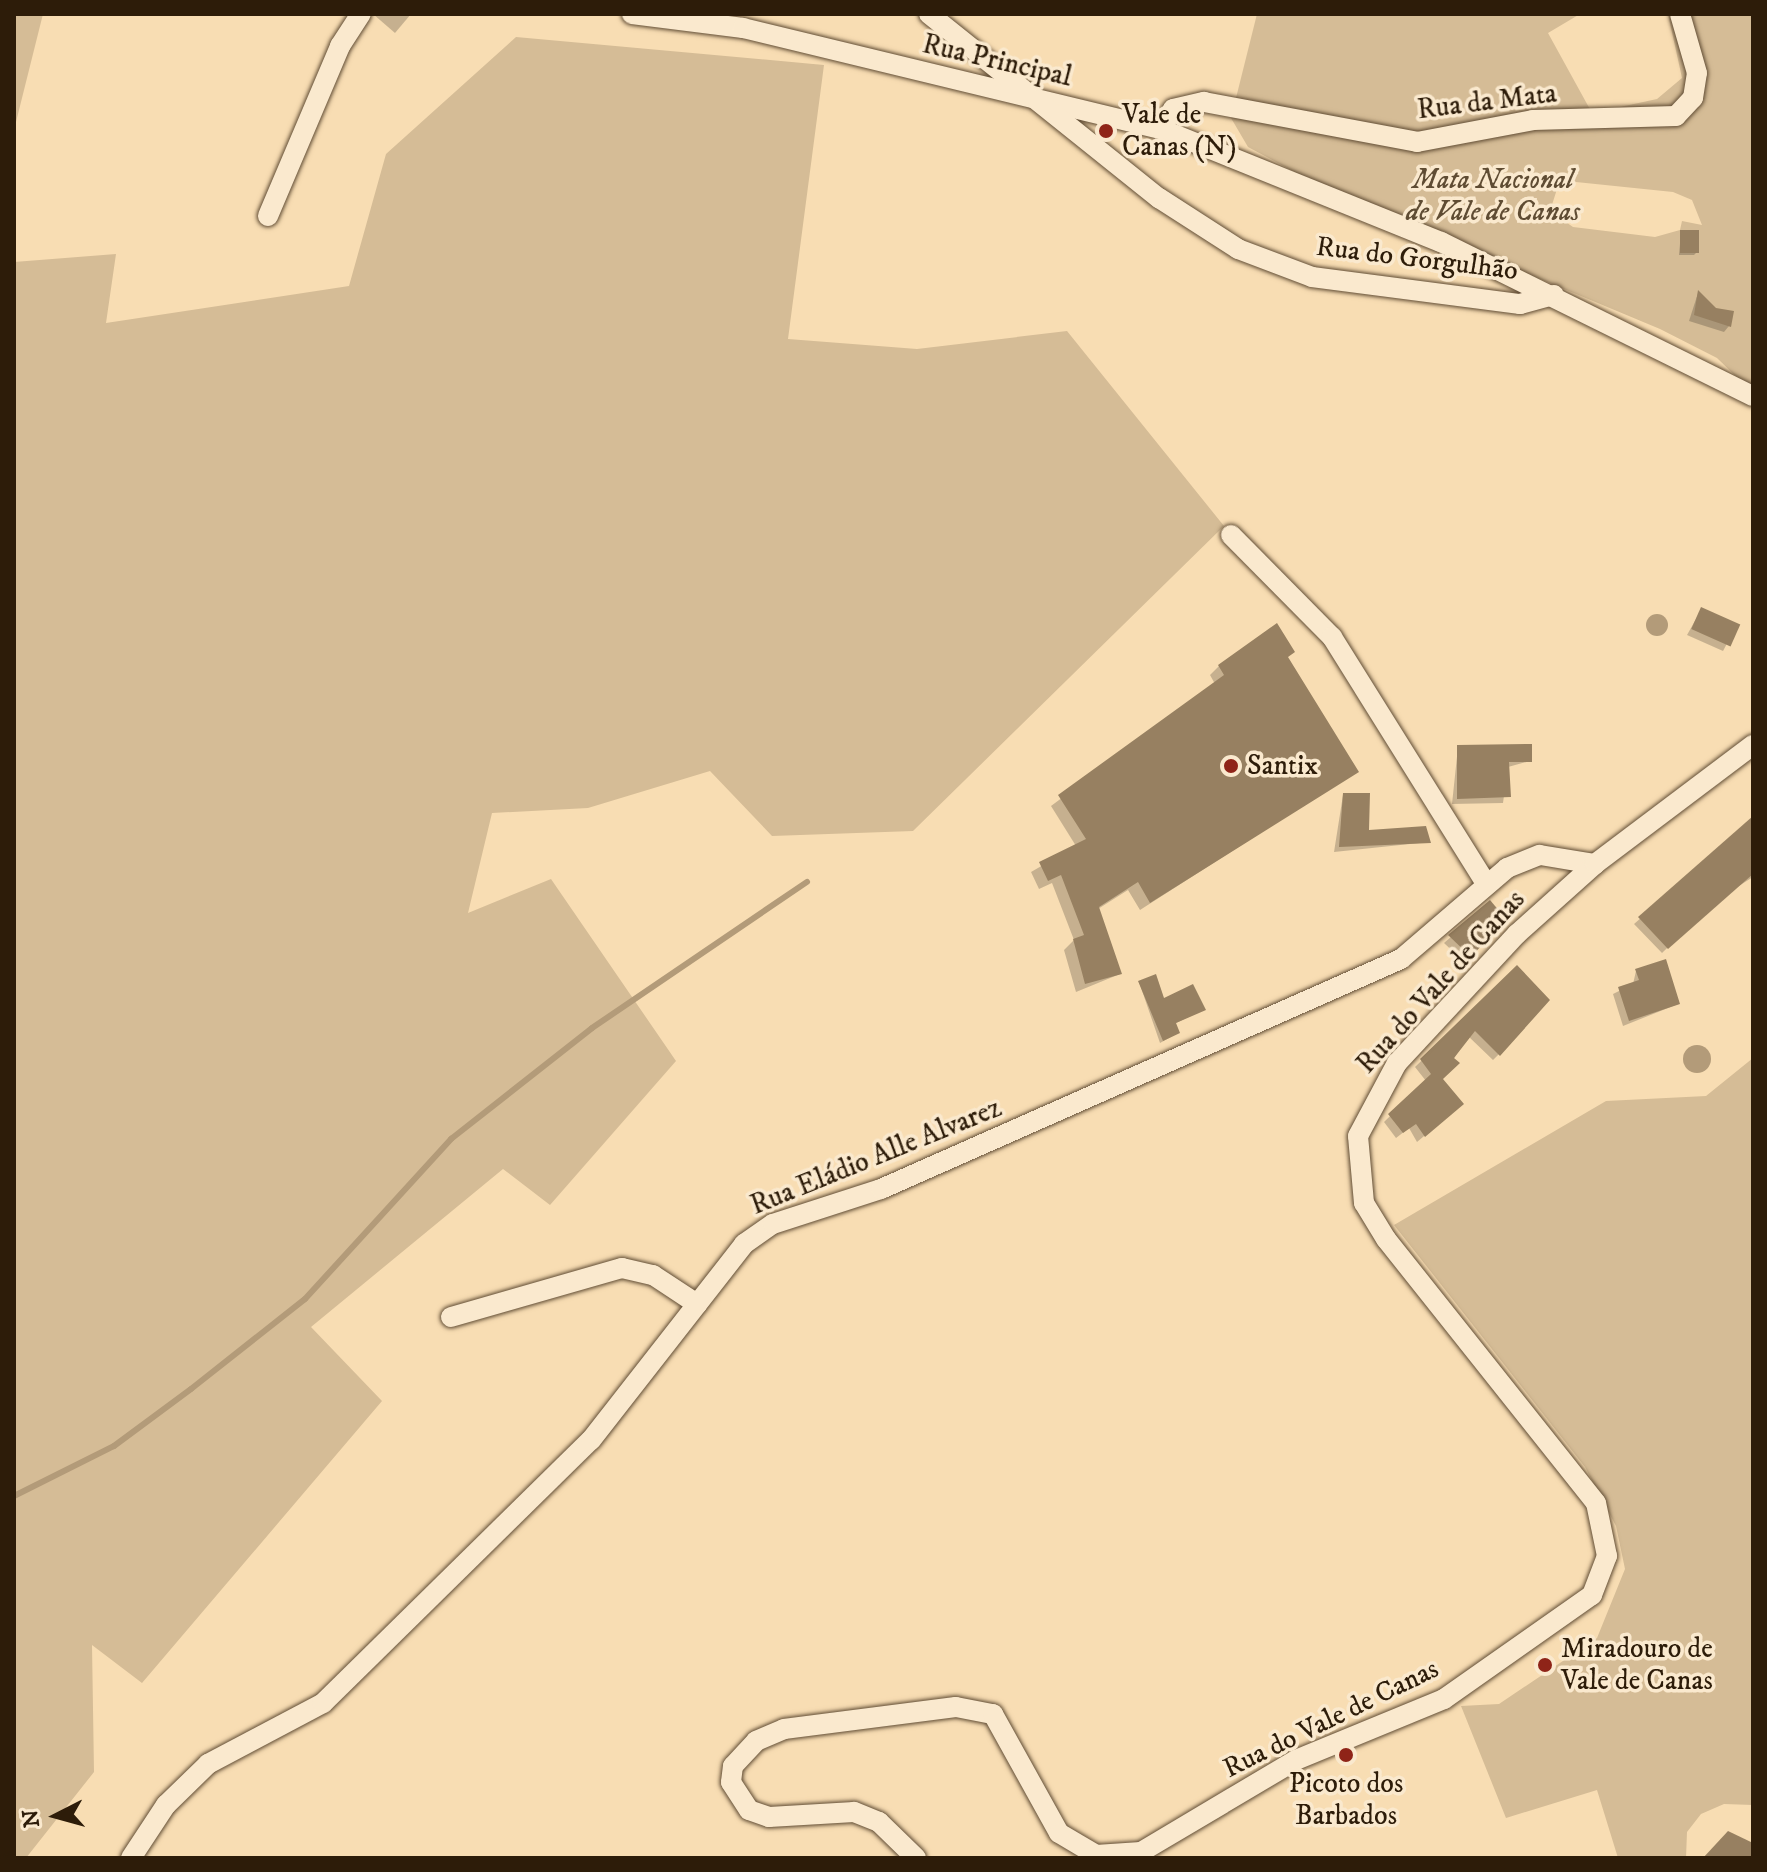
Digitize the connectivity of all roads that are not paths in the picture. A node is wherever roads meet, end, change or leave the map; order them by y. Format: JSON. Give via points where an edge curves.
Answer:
{"nodes":[{"id":1,"x":361,"y":14,"type":"edge"},
{"id":2,"x":632,"y":14,"type":"edge"},
{"id":3,"x":929,"y":14,"type":"edge"},
{"id":4,"x":1680,"y":14,"type":"edge"},
{"id":5,"x":1040,"y":100,"type":"junction"},
{"id":6,"x":1161,"y":129,"type":"junction"},
{"id":7,"x":268,"y":216,"type":"dead end"},
{"id":8,"x":1554,"y":295,"type":"junction"},
{"id":9,"x":1753,"y":396,"type":"edge"},
{"id":10,"x":1231,"y":535,"type":"dead end"},
{"id":11,"x":1753,"y":745,"type":"edge"},
{"id":12,"x":1595,"y":864,"type":"junction"},
{"id":13,"x":1487,"y":885,"type":"junction"},
{"id":14,"x":697,"y":1304,"type":"junction"},
{"id":15,"x":451,"y":1317,"type":"dead end"},
{"id":16,"x":131,"y":1858,"type":"edge"},
{"id":17,"x":916,"y":1858,"type":"edge"}],
"edges":[{"from":1,"to":7,"type":"street"},
{"from":2,"to":5,"type":"street","name":"Rua Principal","via":[[743,28]]},
{"from":3,"to":5,"type":"street","name":"Rua do Gorgulhão"},
{"from":4,"to":6,"type":"street","name":"Rua da Mata","via":[[1697,73],[1693,98],[1676,116],[1533,120],[1417,142],[1204,102],[1173,109]]},
{"from":5,"to":6,"type":"street","name":"Rua Principal"},
{"from":5,"to":8,"type":"street","name":"Rua do Gorgulhão","via":[[1159,198],[1238,249],[1312,277],[1520,304]]},
{"from":6,"to":8,"type":"street"},
{"from":8,"to":9,"type":"street"},
{"from":10,"to":13,"type":"street","via":[[1332,637]]},
{"from":11,"to":12,"type":"street","name":"Rua do Vale de Canas"},
{"from":12,"to":13,"type":"street","name":"Rua Eládio Alle Alvarez","via":[[1540,855]]},
{"from":12,"to":17,"type":"street","name":"Rua do Vale de Canas","via":[[1517,934],[1397,1063],[1375,1093],[1358,1136],[1356,1167],[1364,1203],[1386,1239],[1596,1503],[1607,1556],[1592,1595],[1444,1699],[1296,1760],[1141,1852],[1096,1855],[1059,1833],[993,1714],[956,1707],[784,1729],[756,1741],[733,1766],[731,1782],[749,1810],[769,1817],[854,1812],[879,1822]]},
{"from":13,"to":14,"type":"street","name":"Rua Eládio Alle Alvarez","via":[[1401,959],[881,1189],[773,1224],[744,1244]]},
{"from":14,"to":15,"type":"street","via":[[653,1275],[622,1268]]},
{"from":14,"to":16,"type":"street","name":"Rua Eládio Alle Alvarez","via":[[591,1440],[323,1703],[208,1764],[166,1805]]}]}
